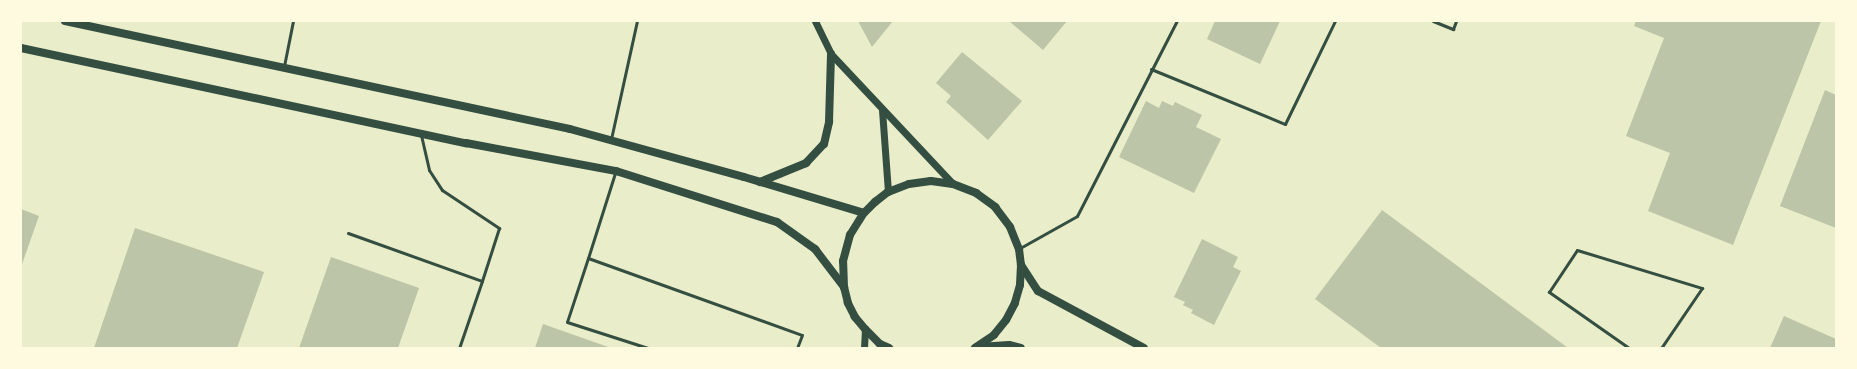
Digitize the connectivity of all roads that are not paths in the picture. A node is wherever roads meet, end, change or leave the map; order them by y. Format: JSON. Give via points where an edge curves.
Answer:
{"nodes":[{"id":1,"x":65,"y":21,"type":"edge"},
{"id":2,"x":293,"y":21,"type":"edge"},
{"id":3,"x":637,"y":21,"type":"edge"},
{"id":4,"x":815,"y":21,"type":"edge"},
{"id":5,"x":1177,"y":21,"type":"edge"},
{"id":6,"x":1336,"y":21,"type":"edge"},
{"id":7,"x":1433,"y":21,"type":"edge"},
{"id":8,"x":1456,"y":21,"type":"edge"},
{"id":9,"x":21,"y":48,"type":"edge"},
{"id":10,"x":830,"y":54,"type":"junction"},
{"id":11,"x":284,"y":68,"type":"junction"},
{"id":12,"x":1151,"y":69,"type":"junction"},
{"id":13,"x":882,"y":110,"type":"junction"},
{"id":14,"x":421,"y":133,"type":"junction"},
{"id":15,"x":611,"y":140,"type":"junction"},
{"id":16,"x":616,"y":171,"type":"junction"},
{"id":17,"x":760,"y":182,"type":"junction"},
{"id":18,"x":953,"y":184,"type":"junction"},
{"id":19,"x":888,"y":192,"type":"junction"},
{"id":20,"x":864,"y":213,"type":"junction"},
{"id":21,"x":348,"y":233,"type":"dead end"},
{"id":22,"x":1018,"y":249,"type":"junction"},
{"id":23,"x":588,"y":258,"type":"junction"},
{"id":24,"x":1021,"y":265,"type":"junction"},
{"id":25,"x":482,"y":281,"type":"junction"},
{"id":26,"x":844,"y":287,"type":"junction"},
{"id":27,"x":865,"y":329,"type":"junction"},
{"id":28,"x":977,"y":347,"type":"edge"},
{"id":29,"x":459,"y":348,"type":"edge"},
{"id":30,"x":648,"y":348,"type":"edge"},
{"id":31,"x":797,"y":348,"type":"edge"},
{"id":32,"x":864,"y":348,"type":"edge"},
{"id":33,"x":889,"y":348,"type":"edge"},
{"id":34,"x":1021,"y":348,"type":"edge"},
{"id":35,"x":1144,"y":348,"type":"edge"},
{"id":36,"x":1629,"y":348,"type":"edge"},
{"id":37,"x":1662,"y":348,"type":"edge"}],
"edges":[{"from":1,"to":11,"type":"main road"},
{"from":2,"to":11,"type":"lane"},
{"from":3,"to":15,"type":"lane"},
{"from":4,"to":10,"type":"street"},
{"from":5,"to":12,"type":"lane"},
{"from":6,"to":12,"type":"lane","via":[[1285,124]]},
{"from":7,"to":8,"type":"lane","via":[[1453,29]]},
{"from":9,"to":14,"type":"main road"},
{"from":10,"to":13,"type":"street"},
{"from":10,"to":17,"type":"main road","via":[[829,122],[824,144],[806,163]]},
{"from":11,"to":15,"type":"main road"},
{"from":12,"to":22,"type":"lane","via":[[1077,216]]},
{"from":13,"to":18,"type":"street"},
{"from":13,"to":19,"type":"street"},
{"from":14,"to":16,"type":"main road"},
{"from":14,"to":25,"type":"lane","via":[[429,170],[442,190],[499,228]]},
{"from":15,"to":17,"type":"main road"},
{"from":16,"to":23,"type":"lane"},
{"from":16,"to":26,"type":"main road","via":[[777,222],[815,249]]},
{"from":17,"to":20,"type":"main road"},
{"from":18,"to":19,"type":"main road","via":[[931,181],[909,184]]},
{"from":18,"to":22,"type":"main road","via":[[976,193],[995,207],[1010,227]]},
{"from":19,"to":20,"type":"main road"},
{"from":20,"to":26,"type":"main road","via":[[850,235],[843,261]]},
{"from":21,"to":25,"type":"lane"},
{"from":22,"to":24,"type":"main road"},
{"from":23,"to":30,"type":"lane","via":[[567,322]]},
{"from":23,"to":31,"type":"lane","via":[[802,335]]},
{"from":24,"to":28,"type":"main road","via":[[1020,285],[1015,303],[994,335]]},
{"from":24,"to":35,"type":"main road","via":[[1038,291]]},
{"from":25,"to":29,"type":"lane"},
{"from":26,"to":27,"type":"main road","via":[[852,310]]},
{"from":27,"to":32,"type":"street"},
{"from":27,"to":33,"type":"main road","via":[[880,344]]},
{"from":28,"to":34,"type":"main road","via":[[1009,345]]},
{"from":36,"to":37,"type":"lane","via":[[1549,292],[1577,250],[1702,288]]}]}
